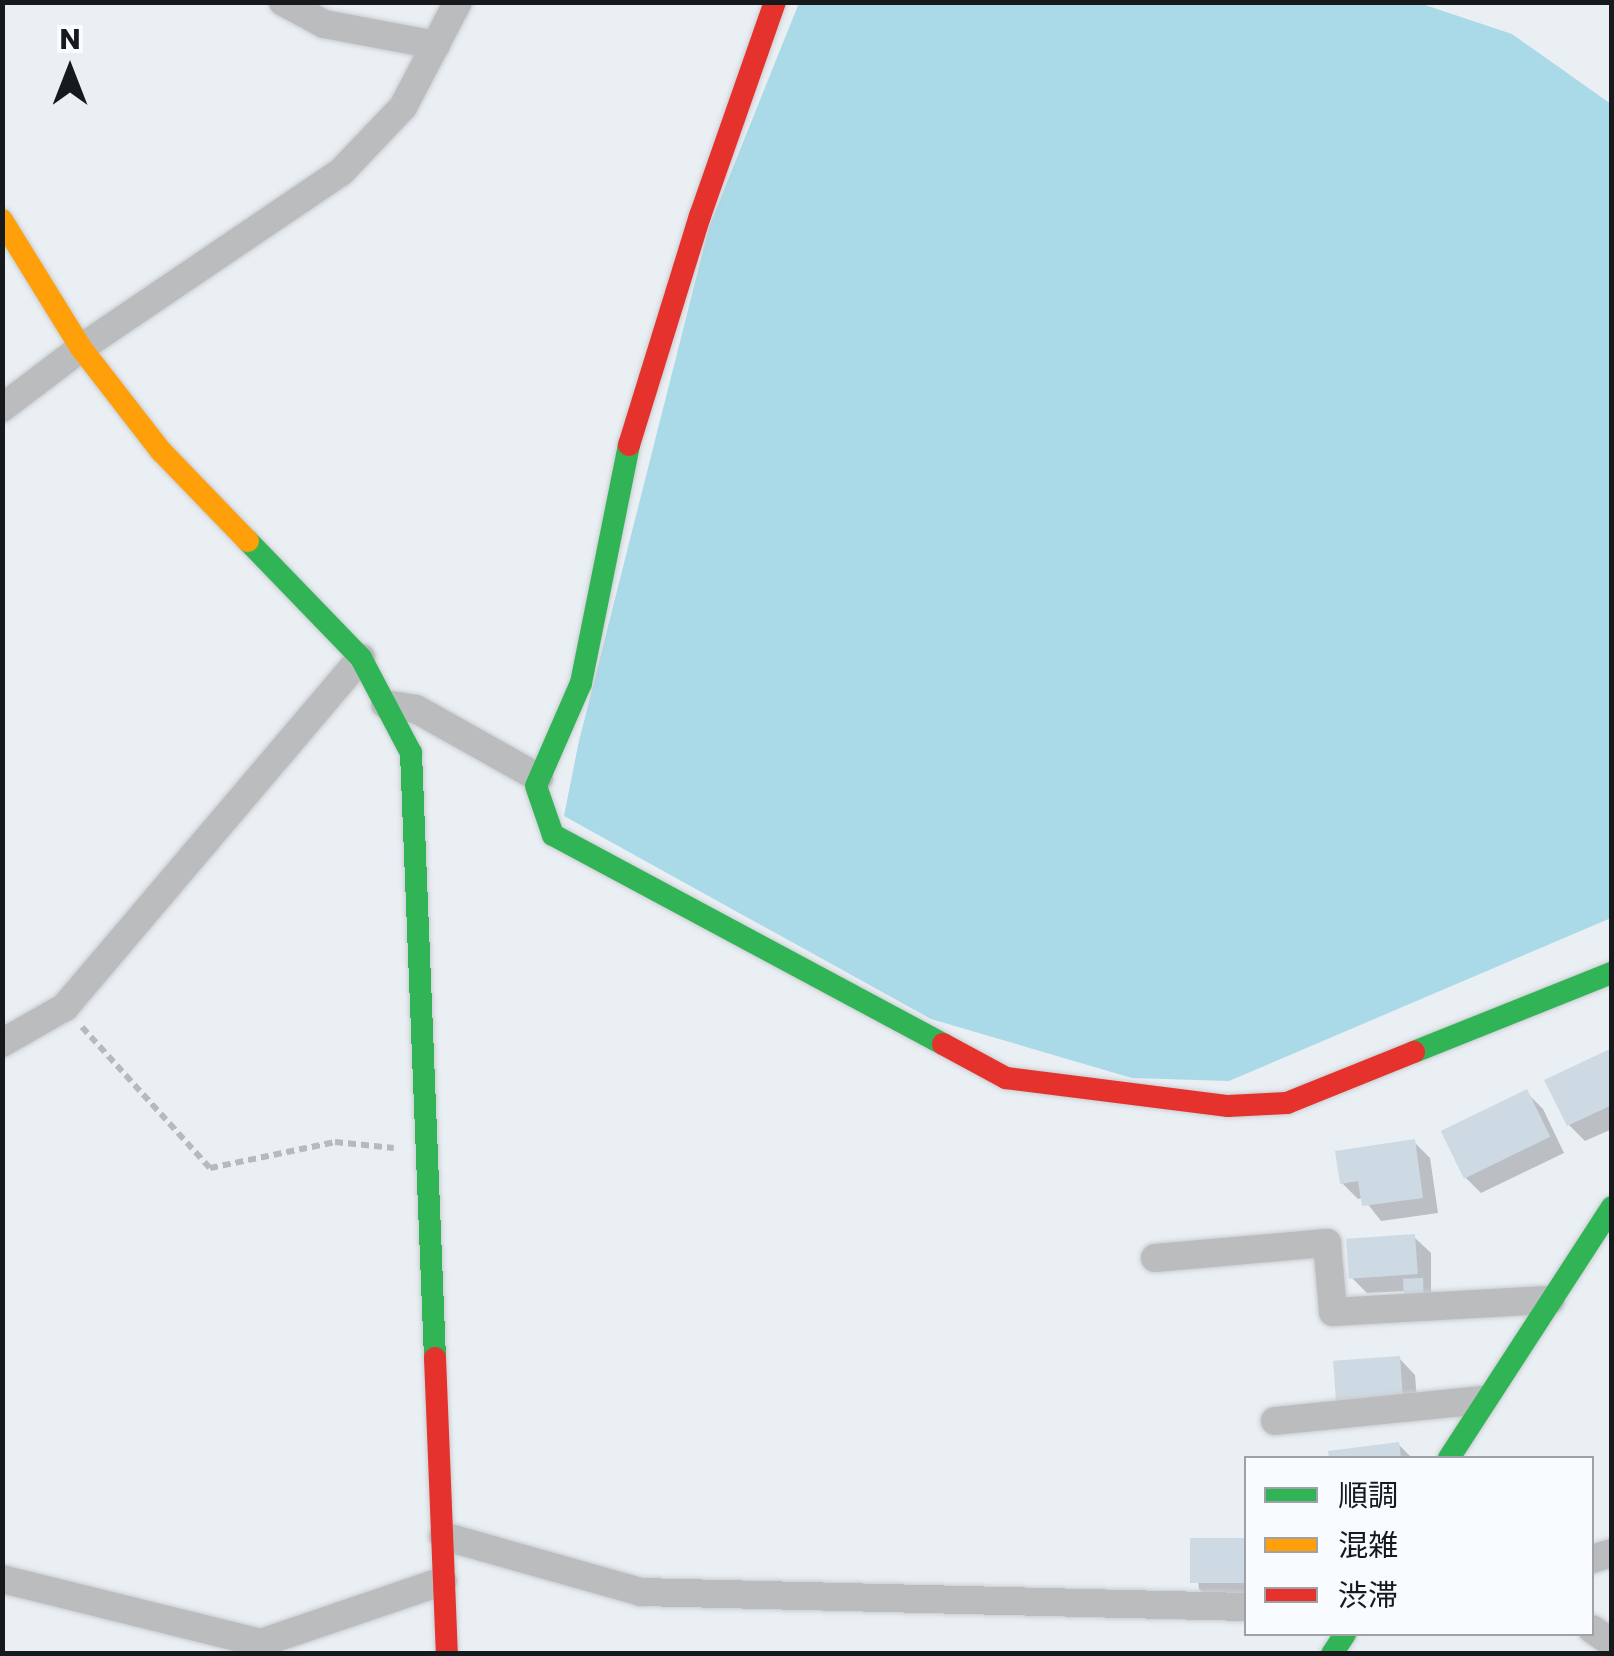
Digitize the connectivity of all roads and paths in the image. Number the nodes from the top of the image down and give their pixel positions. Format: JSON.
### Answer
{"nodes":[{"id":1,"x":282,"y":2,"type":"edge"},
{"id":2,"x":458,"y":2,"type":"edge"},
{"id":3,"x":775,"y":2,"type":"edge"},
{"id":4,"x":436,"y":45,"type":"junction"},
{"id":5,"x":2,"y":220,"type":"edge"},
{"id":6,"x":80,"y":348,"type":"junction"},
{"id":7,"x":2,"y":408,"type":"edge"},
{"id":8,"x":361,"y":658,"type":"junction"},
{"id":9,"x":385,"y":704,"type":"junction"},
{"id":10,"x":539,"y":778,"type":"junction"},
{"id":11,"x":1612,"y":973,"type":"edge"},
{"id":12,"x":65,"y":1007,"type":"junction"},
{"id":13,"x":2,"y":1042,"type":"edge"},
{"id":14,"x":429,"y":1151,"type":"junction"},
{"id":15,"x":1612,"y":1207,"type":"edge"},
{"id":16,"x":1154,"y":1258,"type":"dead end"},
{"id":17,"x":1551,"y":1300,"type":"junction"},
{"id":18,"x":1483,"y":1400,"type":"junction"},
{"id":19,"x":1275,"y":1421,"type":"dead end"},
{"id":20,"x":1450,"y":1456,"type":"edge"},
{"id":21,"x":443,"y":1536,"type":"junction"},
{"id":22,"x":2,"y":1580,"type":"edge"},
{"id":23,"x":443,"y":1581,"type":"junction"},
{"id":24,"x":1244,"y":1607,"type":"edge"},
{"id":25,"x":447,"y":1654,"type":"edge"}],
"edges":[{"from":1,"to":4,"type":"street"},
{"from":2,"to":4,"type":"street"},
{"from":3,"to":10,"type":"street"},
{"from":4,"to":6,"type":"street"},
{"from":5,"to":6,"type":"street"},
{"from":6,"to":7,"type":"street"},
{"from":6,"to":8,"type":"street"},
{"from":8,"to":9,"type":"street"},
{"from":8,"to":12,"type":"street"},
{"from":9,"to":10,"type":"street"},
{"from":9,"to":14,"type":"street"},
{"from":10,"to":11,"type":"street"},
{"from":12,"to":13,"type":"street"},
{"from":12,"to":14,"type":"path"},
{"from":14,"to":21,"type":"street"},
{"from":15,"to":17,"type":"street"},
{"from":16,"to":17,"type":"street"},
{"from":17,"to":18,"type":"street"},
{"from":18,"to":19,"type":"street"},
{"from":18,"to":20,"type":"street"},
{"from":21,"to":23,"type":"street"},
{"from":21,"to":24,"type":"street"},
{"from":22,"to":23,"type":"street"},
{"from":23,"to":25,"type":"street"}]}
